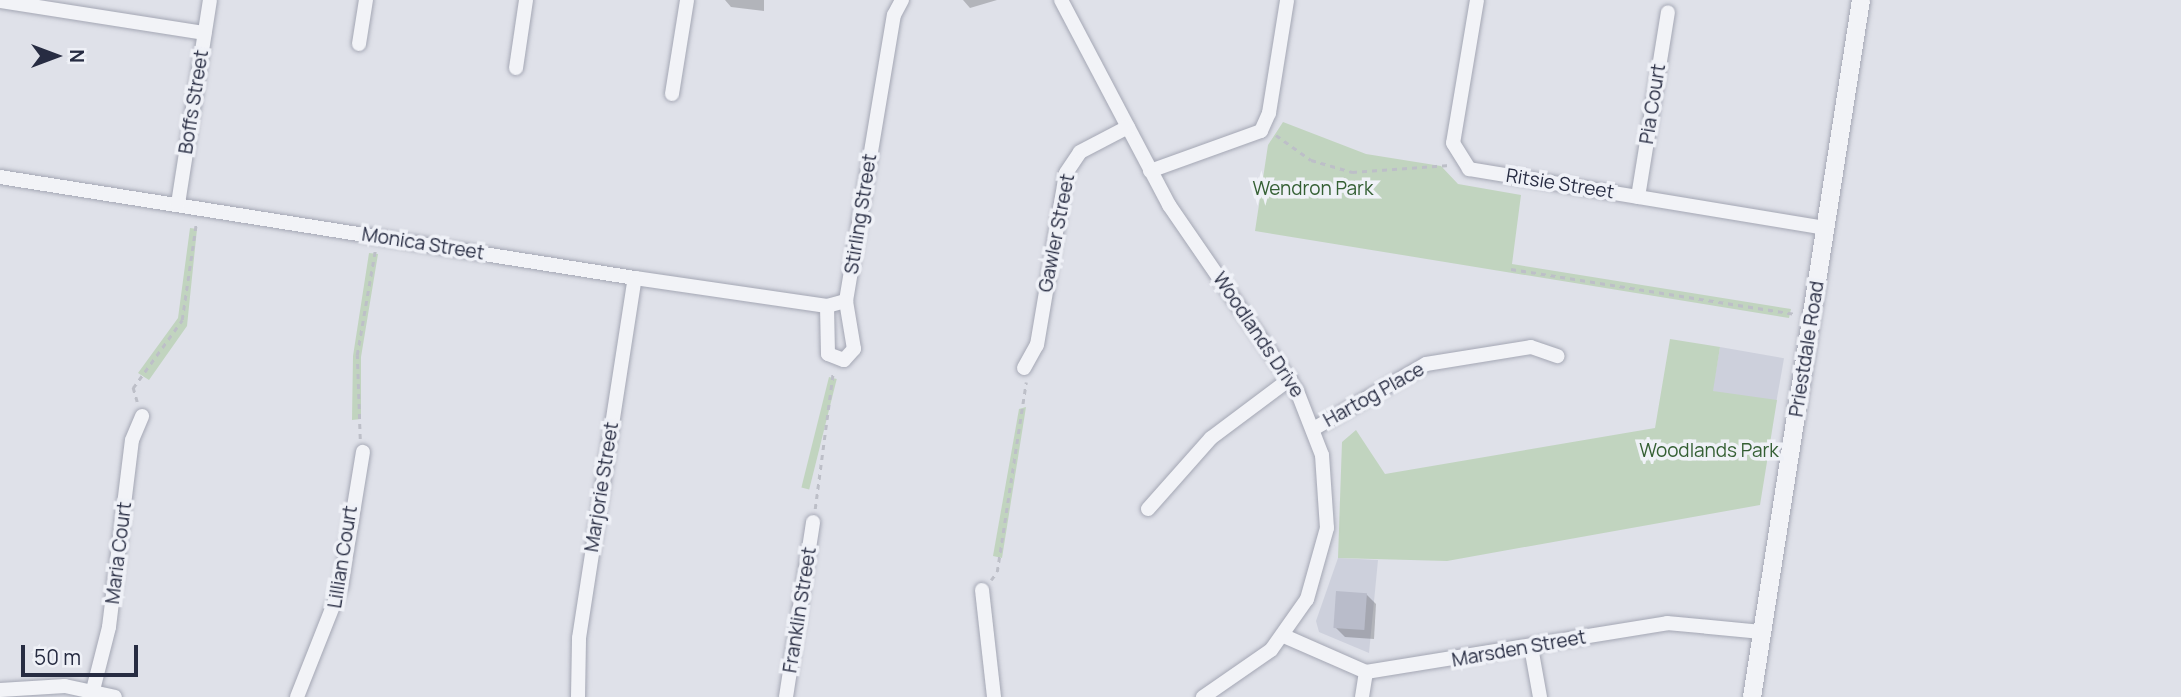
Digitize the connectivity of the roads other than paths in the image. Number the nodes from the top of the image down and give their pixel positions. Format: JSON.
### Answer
{"nodes":[{"id":1,"x":210,"y":0,"type":"edge"},
{"id":2,"x":366,"y":0,"type":"edge"},
{"id":3,"x":526,"y":0,"type":"edge"},
{"id":4,"x":687,"y":0,"type":"edge"},
{"id":5,"x":902,"y":0,"type":"edge"},
{"id":6,"x":1062,"y":0,"type":"edge"},
{"id":7,"x":1286,"y":0,"type":"edge"},
{"id":8,"x":1477,"y":0,"type":"edge"},
{"id":9,"x":1861,"y":0,"type":"edge"},
{"id":10,"x":0,"y":1,"type":"edge"},
{"id":11,"x":1668,"y":12,"type":"dead end"},
{"id":12,"x":205,"y":33,"type":"junction"},
{"id":13,"x":359,"y":44,"type":"dead end"},
{"id":14,"x":516,"y":68,"type":"dead end"},
{"id":15,"x":672,"y":94,"type":"dead end"},
{"id":16,"x":1128,"y":127,"type":"junction"},
{"id":17,"x":1150,"y":171,"type":"junction"},
{"id":18,"x":0,"y":177,"type":"edge"},
{"id":19,"x":1638,"y":197,"type":"junction"},
{"id":20,"x":178,"y":204,"type":"junction"},
{"id":21,"x":1825,"y":228,"type":"junction"},
{"id":22,"x":635,"y":278,"type":"junction"},
{"id":23,"x":846,"y":301,"type":"junction"},
{"id":24,"x":827,"y":306,"type":"junction"},
{"id":25,"x":1557,"y":356,"type":"dead end"},
{"id":26,"x":1024,"y":368,"type":"road end"},
{"id":27,"x":1290,"y":379,"type":"junction"},
{"id":28,"x":142,"y":416,"type":"road end"},
{"id":29,"x":1315,"y":428,"type":"junction"},
{"id":30,"x":363,"y":452,"type":"road end"},
{"id":31,"x":1148,"y":509,"type":"dead end"},
{"id":32,"x":813,"y":522,"type":"road end"},
{"id":33,"x":982,"y":590,"type":"road end"},
{"id":34,"x":1762,"y":632,"type":"junction"},
{"id":35,"x":1284,"y":636,"type":"junction"},
{"id":36,"x":1531,"y":648,"type":"junction"},
{"id":37,"x":1366,"y":672,"type":"junction"},
{"id":38,"x":0,"y":690,"type":"edge"},
{"id":39,"x":93,"y":690,"type":"junction"},
{"id":40,"x":116,"y":697,"type":"edge"},
{"id":41,"x":297,"y":697,"type":"edge"},
{"id":42,"x":578,"y":697,"type":"edge"},
{"id":43,"x":786,"y":697,"type":"edge"},
{"id":44,"x":994,"y":697,"type":"edge"},
{"id":45,"x":1203,"y":697,"type":"edge"},
{"id":46,"x":1363,"y":697,"type":"edge"},
{"id":47,"x":1540,"y":697,"type":"edge"},
{"id":48,"x":1752,"y":697,"type":"edge"}],
"edges":[{"from":1,"to":12,"type":"street","name":"Boffs Street"},
{"from":2,"to":13,"type":"street"},
{"from":3,"to":14,"type":"street"},
{"from":4,"to":15,"type":"street"},
{"from":5,"to":23,"type":"street","name":"Stirling Street"},
{"from":6,"to":16,"type":"street","name":"Woodlands Drive"},
{"from":7,"to":17,"type":"street"},
{"from":8,"to":19,"type":"street","name":"Ritsie Street"},
{"from":9,"to":21,"type":"street","name":"Priestdale Road"},
{"from":10,"to":12,"type":"street"},
{"from":11,"to":19,"type":"street","name":"Pia Court"},
{"from":12,"to":20,"type":"street","name":"Boffs Street"},
{"from":16,"to":17,"type":"street","name":"Woodlands Drive"},
{"from":16,"to":26,"type":"street","name":"Gawler Street"},
{"from":17,"to":27,"type":"street","name":"Woodlands Drive"},
{"from":18,"to":20,"type":"street","name":"Monica Street"},
{"from":19,"to":21,"type":"street","name":"Ritsie Street"},
{"from":20,"to":22,"type":"street","name":"Monica Street"},
{"from":21,"to":34,"type":"street","name":"Priestdale Road"},
{"from":22,"to":24,"type":"street","name":"Monica Street"},
{"from":22,"to":42,"type":"street","name":"Marjorie Street"},
{"from":23,"to":24,"type":"street","name":"Monica Street"},
{"from":23,"to":24,"type":"street","name":"Stirling Street"},
{"from":25,"to":29,"type":"street","name":"Hartog Place"},
{"from":27,"to":29,"type":"street","name":"Woodlands Drive"},
{"from":27,"to":31,"type":"street"},
{"from":28,"to":39,"type":"street","name":"Maria Court"},
{"from":29,"to":35,"type":"street","name":"Woodlands Drive"},
{"from":30,"to":41,"type":"street","name":"Lillian Court"},
{"from":32,"to":43,"type":"street","name":"Franklin Street"},
{"from":33,"to":44,"type":"street"},
{"from":34,"to":36,"type":"street","name":"Marsden Street"},
{"from":34,"to":48,"type":"street","name":"Priestdale Road"},
{"from":35,"to":37,"type":"street"},
{"from":35,"to":45,"type":"street","name":"Woodlands Drive"},
{"from":36,"to":37,"type":"street","name":"Marsden Street"},
{"from":36,"to":47,"type":"street"},
{"from":37,"to":46,"type":"street"},
{"from":38,"to":39,"type":"street"},
{"from":39,"to":40,"type":"street"}]}
